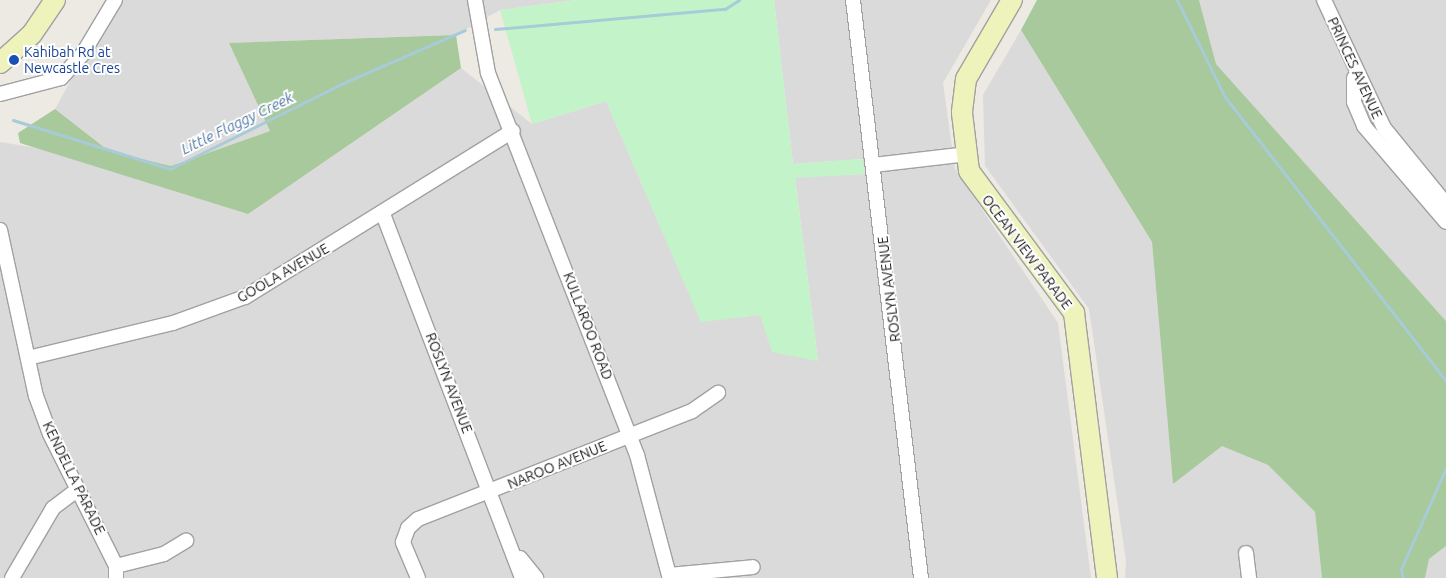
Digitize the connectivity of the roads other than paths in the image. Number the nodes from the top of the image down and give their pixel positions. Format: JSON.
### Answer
{"nodes":[{"id":1,"x":55,"y":0,"type":"edge"},
{"id":2,"x":115,"y":0,"type":"edge"},
{"id":3,"x":477,"y":0,"type":"edge"},
{"id":4,"x":854,"y":0,"type":"edge"},
{"id":5,"x":1012,"y":0,"type":"edge"},
{"id":6,"x":1324,"y":0,"type":"edge"},
{"id":7,"x":0,"y":63,"type":"edge"},
{"id":8,"x":1354,"y":72,"type":"junction"},
{"id":9,"x":0,"y":94,"type":"edge"},
{"id":10,"x":513,"y":131,"type":"junction"},
{"id":11,"x":967,"y":154,"type":"junction"},
{"id":12,"x":874,"y":165,"type":"junction"},
{"id":13,"x":1446,"y":204,"type":"edge"},
{"id":14,"x":383,"y":214,"type":"junction"},
{"id":15,"x":1446,"y":222,"type":"edge"},
{"id":16,"x":0,"y":230,"type":"edge"},
{"id":17,"x":2,"y":246,"type":"edge"},
{"id":18,"x":28,"y":358,"type":"junction"},
{"id":19,"x":718,"y":393,"type":"dead end"},
{"id":20,"x":630,"y":436,"type":"junction"},
{"id":21,"x":78,"y":489,"type":"junction"},
{"id":22,"x":491,"y":491,"type":"junction"},
{"id":23,"x":186,"y":541,"type":"dead end"},
{"id":24,"x":515,"y":552,"type":"junction"},
{"id":25,"x":1246,"y":553,"type":"dead end"},
{"id":26,"x":753,"y":568,"type":"dead end"},
{"id":27,"x":116,"y":572,"type":"edge"},
{"id":28,"x":12,"y":578,"type":"edge"},
{"id":29,"x":418,"y":578,"type":"edge"},
{"id":30,"x":522,"y":578,"type":"edge"},
{"id":31,"x":536,"y":578,"type":"edge"},
{"id":32,"x":921,"y":578,"type":"edge"},
{"id":33,"x":1107,"y":578,"type":"edge"},
{"id":34,"x":1249,"y":578,"type":"edge"}],
"edges":[{"from":1,"to":7,"type":"street"},
{"from":2,"to":9,"type":"street"},
{"from":3,"to":10,"type":"street","name":"KULLAROO ROAD"},
{"from":4,"to":12,"type":"street","name":"ROSLYN AVENUE"},
{"from":5,"to":11,"type":"street","name":"OCEAN VIEW PARADE"},
{"from":6,"to":8,"type":"street","name":"PRINCES AVENUE"},
{"from":8,"to":13,"type":"street","name":"PRINCES AVENUE"},
{"from":8,"to":15,"type":"street"},
{"from":10,"to":14,"type":"street","name":"GOOLA AVENUE"},
{"from":10,"to":20,"type":"street","name":"KULLAROO ROAD"},
{"from":11,"to":12,"type":"street"},
{"from":11,"to":33,"type":"street","name":"OCEAN VIEW PARADE"},
{"from":12,"to":32,"type":"street","name":"ROSLYN AVENUE"},
{"from":14,"to":18,"type":"street","name":"GOOLA AVENUE"},
{"from":14,"to":22,"type":"street","name":"ROSLYN AVENUE"},
{"from":16,"to":17,"type":"street","name":"KENDELLA PARADE"},
{"from":17,"to":18,"type":"street","name":"KENDELLA PARADE"},
{"from":18,"to":21,"type":"street","name":"KENDELLA PARADE"},
{"from":19,"to":20,"type":"street","name":"NAROO AVENUE"},
{"from":20,"to":22,"type":"street","name":"NAROO AVENUE"},
{"from":20,"to":26,"type":"street","name":"KULLAROO ROAD"},
{"from":21,"to":27,"type":"street","name":"KENDELLA PARADE"},
{"from":21,"to":28,"type":"street"},
{"from":22,"to":24,"type":"street","name":"ROSLYN AVENUE"},
{"from":22,"to":29,"type":"street","name":"NAROO AVENUE"},
{"from":23,"to":27,"type":"street"},
{"from":24,"to":30,"type":"street","name":"ROSLYN AVENUE"},
{"from":24,"to":31,"type":"street","name":"ROSLYN AVENUE"},
{"from":25,"to":34,"type":"street"}]}
